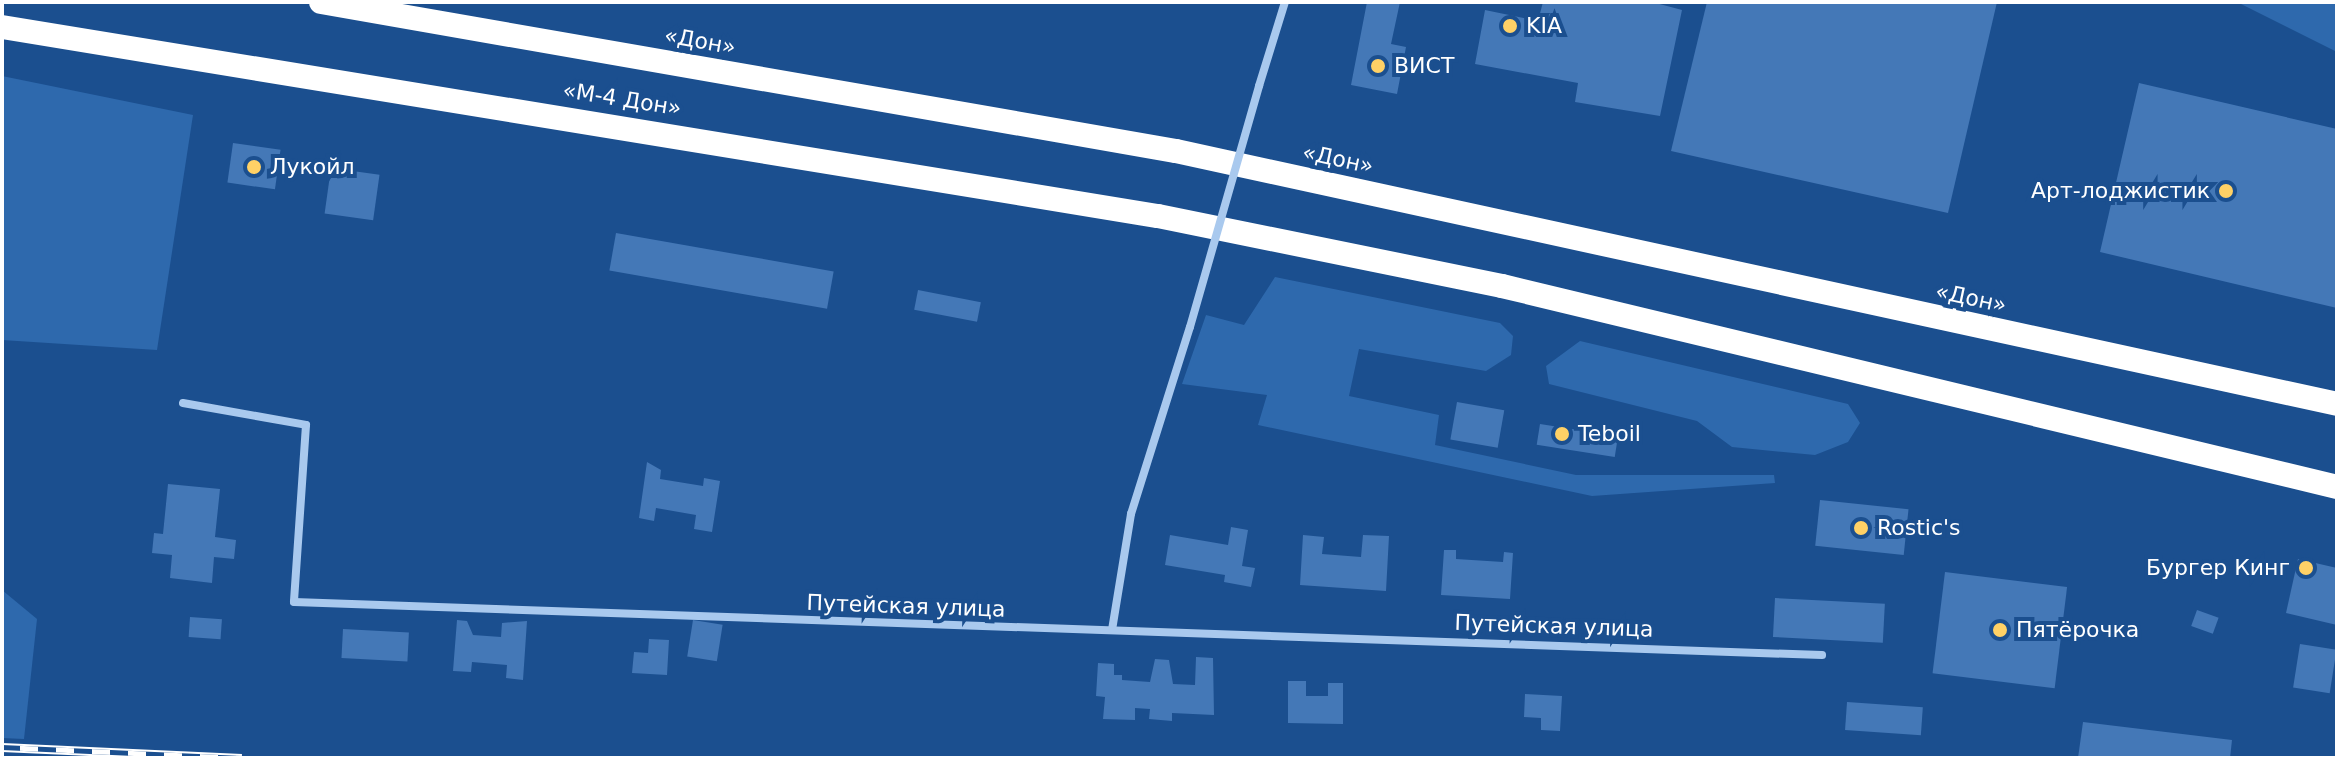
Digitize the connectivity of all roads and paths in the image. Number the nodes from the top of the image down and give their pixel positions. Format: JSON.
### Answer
{"nodes":[{"id":1,"x":321,"y":2,"type":"edge"},
{"id":2,"x":1285,"y":2,"type":"edge"},
{"id":3,"x":2,"y":27,"type":"edge"},
{"id":4,"x":183,"y":403,"type":"dead end"},
{"id":5,"x":2337,"y":404,"type":"edge"},
{"id":6,"x":2337,"y":487,"type":"edge"},
{"id":7,"x":1112,"y":630,"type":"junction"},
{"id":8,"x":1822,"y":655,"type":"dead end"}],
"edges":[{"from":1,"to":5,"type":"highway","name":"«Дон»"},
{"from":2,"to":7,"type":"street","bridge":true},
{"from":3,"to":6,"type":"highway","name":"«М-4 Дон»"},
{"from":4,"to":7,"type":"street","name":"Путейская улица"},
{"from":7,"to":8,"type":"street","name":"Путейская улица"}]}
